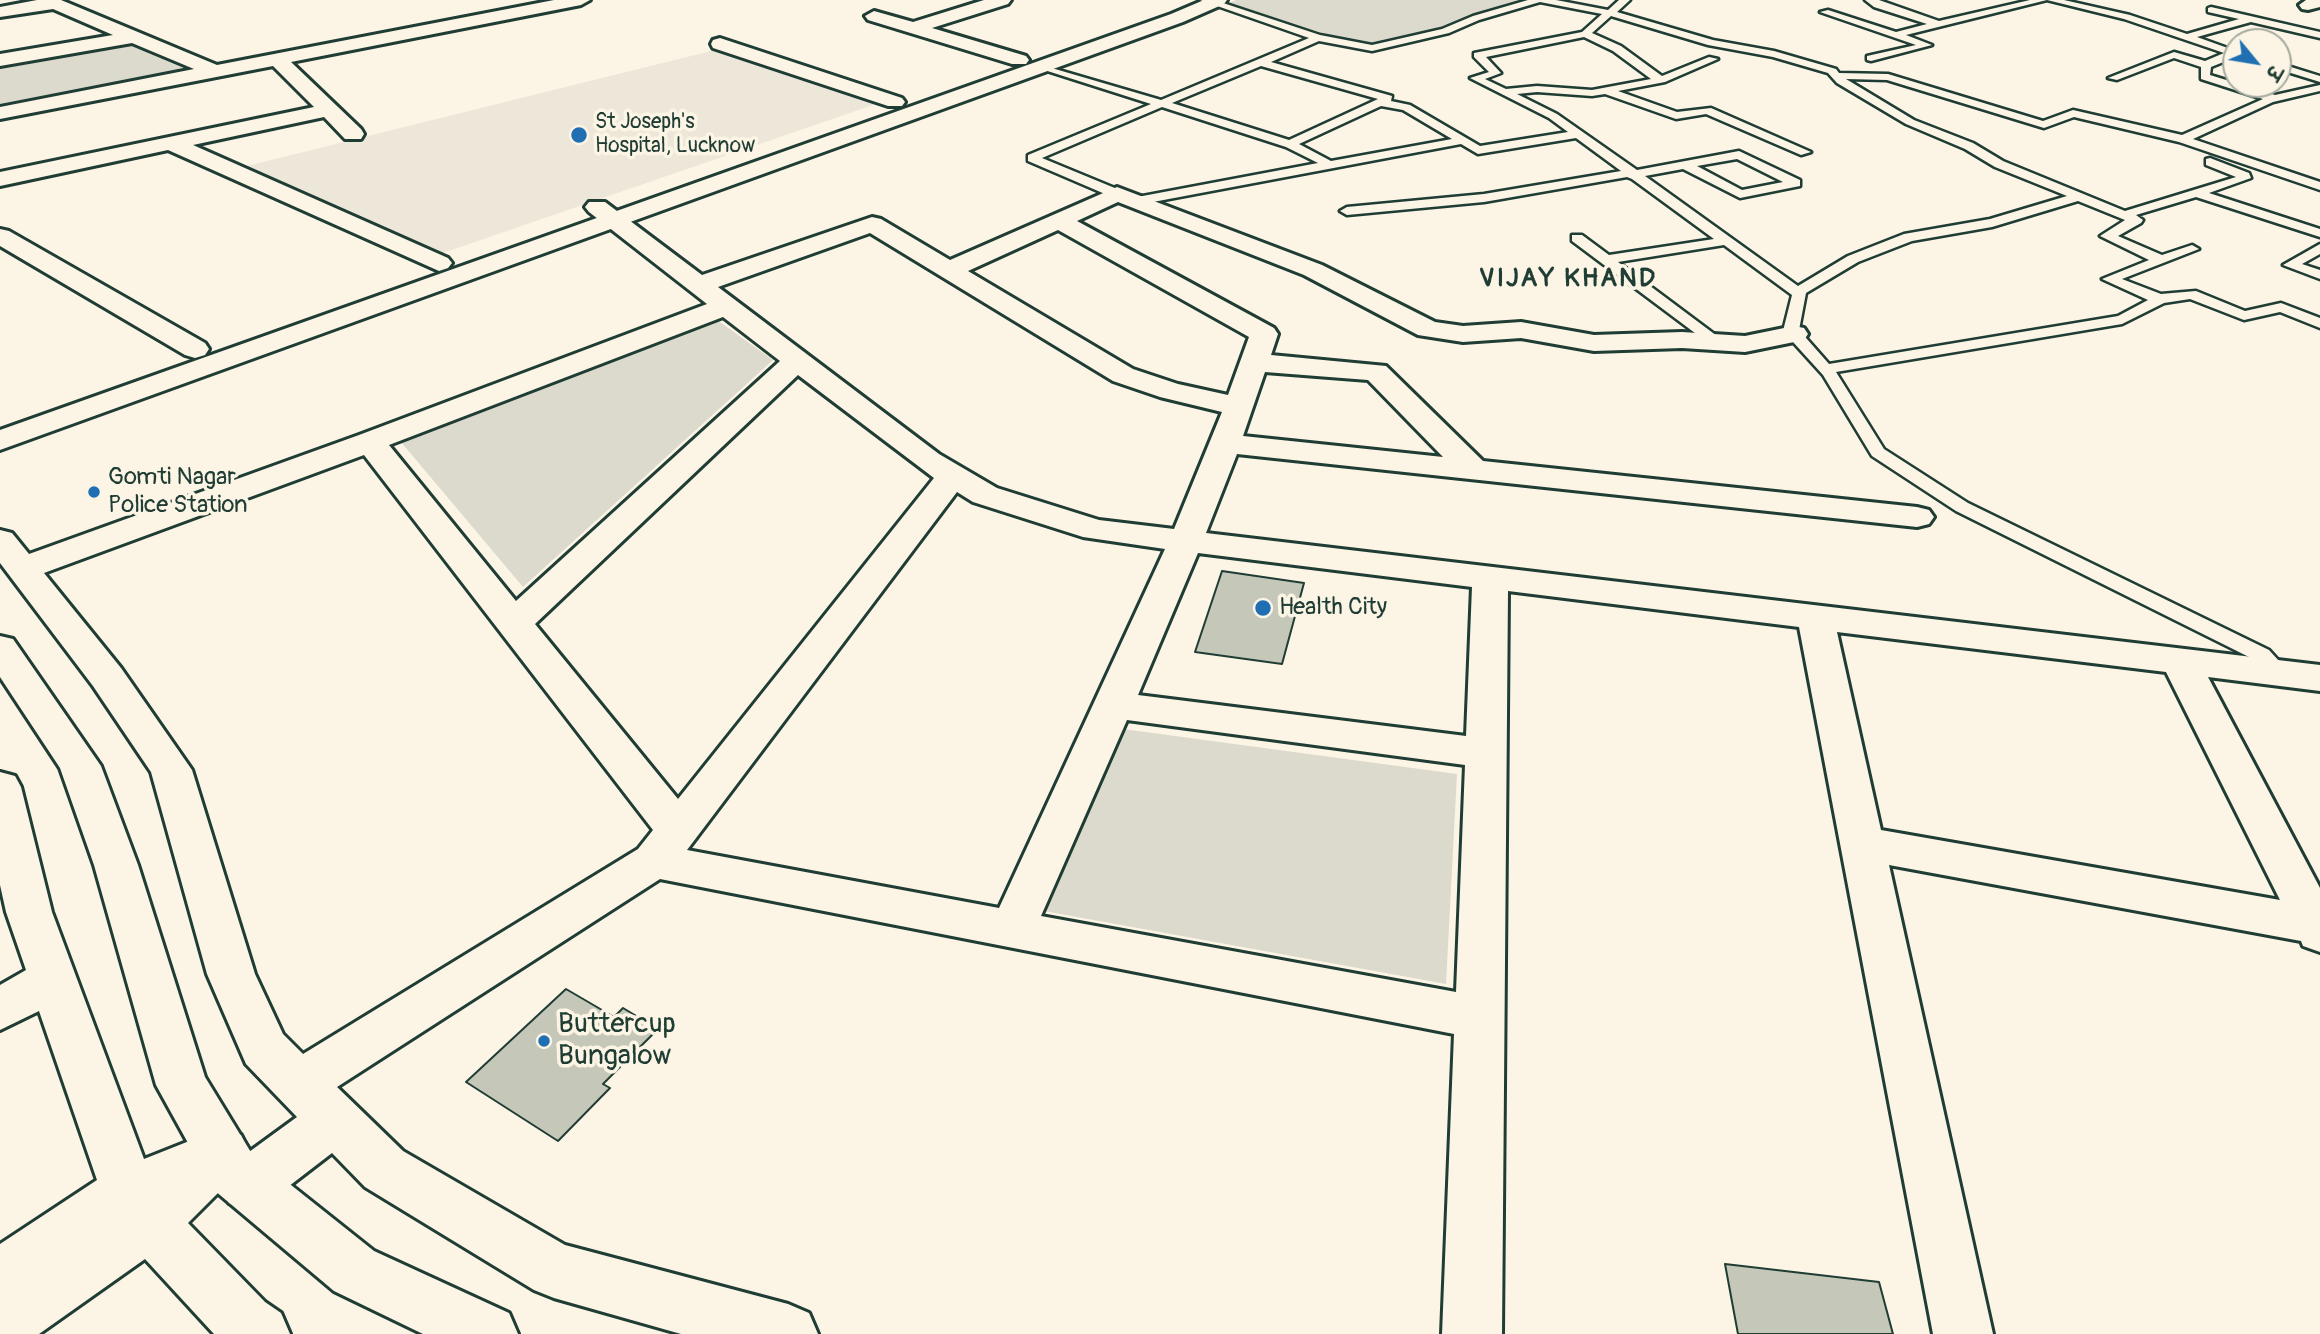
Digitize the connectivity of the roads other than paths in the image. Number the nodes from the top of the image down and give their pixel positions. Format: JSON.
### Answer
{"nodes":[{"id":1,"x":581,"y":0,"type":"edge"},
{"id":2,"x":1002,"y":0,"type":"edge"},
{"id":3,"x":1184,"y":0,"type":"edge"},
{"id":4,"x":1539,"y":0,"type":"edge"},
{"id":5,"x":1625,"y":0,"type":"edge"},
{"id":6,"x":1870,"y":0,"type":"edge"},
{"id":7,"x":1987,"y":0,"type":"edge"},
{"id":8,"x":2042,"y":0,"type":"edge"},
{"id":9,"x":2051,"y":0,"type":"edge"},
{"id":10,"x":2101,"y":0,"type":"edge"},
{"id":11,"x":2233,"y":0,"type":"edge"},
{"id":12,"x":1212,"y":1,"type":"edge"},
{"id":13,"x":50,"y":2,"type":"edge"},
{"id":14,"x":2013,"y":7,"type":"junction"},
{"id":15,"x":2079,"y":7,"type":"junction"},
{"id":16,"x":0,"y":12,"type":"edge"},
{"id":17,"x":1825,"y":12,"type":"dead end"},
{"id":18,"x":1610,"y":13,"type":"junction"},
{"id":19,"x":874,"y":16,"type":"dead end"},
{"id":20,"x":2250,"y":19,"type":"junction"},
{"id":21,"x":1939,"y":24,"type":"junction"},
{"id":22,"x":913,"y":28,"type":"junction"},
{"id":23,"x":1585,"y":34,"type":"junction"},
{"id":24,"x":1895,"y":35,"type":"junction"},
{"id":25,"x":2320,"y":35,"type":"edge"},
{"id":26,"x":133,"y":37,"type":"junction"},
{"id":27,"x":1318,"y":38,"type":"junction"},
{"id":28,"x":2183,"y":38,"type":"junction"},
{"id":29,"x":720,"y":44,"type":"dead end"},
{"id":30,"x":2222,"y":49,"type":"edge"},
{"id":31,"x":1871,"y":58,"type":"dead end"},
{"id":32,"x":2222,"y":58,"type":"edge"},
{"id":33,"x":277,"y":59,"type":"junction"},
{"id":34,"x":1713,"y":59,"type":"dead end"},
{"id":35,"x":0,"y":60,"type":"edge"},
{"id":36,"x":1260,"y":62,"type":"junction"},
{"id":37,"x":1030,"y":63,"type":"junction"},
{"id":38,"x":2206,"y":65,"type":"junction"},
{"id":39,"x":2292,"y":70,"type":"edge"},
{"id":40,"x":215,"y":71,"type":"junction"},
{"id":41,"x":1836,"y":76,"type":"junction"},
{"id":42,"x":2113,"y":78,"type":"dead end"},
{"id":43,"x":2320,"y":79,"type":"edge"},
{"id":44,"x":1661,"y":80,"type":"junction"},
{"id":45,"x":2320,"y":88,"type":"edge"},
{"id":46,"x":1605,"y":90,"type":"junction"},
{"id":47,"x":1502,"y":92,"type":"junction"},
{"id":48,"x":2276,"y":99,"type":"junction"},
{"id":49,"x":895,"y":102,"type":"junction"},
{"id":50,"x":1379,"y":102,"type":"junction"},
{"id":51,"x":1162,"y":104,"type":"junction"},
{"id":52,"x":328,"y":110,"type":"junction"},
{"id":53,"x":0,"y":113,"type":"edge"},
{"id":54,"x":353,"y":134,"type":"dead end"},
{"id":55,"x":1577,"y":134,"type":"junction"},
{"id":56,"x":2183,"y":139,"type":"junction"},
{"id":57,"x":1463,"y":140,"type":"junction"},
{"id":58,"x":170,"y":143,"type":"junction"},
{"id":59,"x":1290,"y":144,"type":"junction"},
{"id":60,"x":2231,"y":155,"type":"junction"},
{"id":61,"x":1755,"y":163,"type":"junction"},
{"id":62,"x":1328,"y":164,"type":"junction"},
{"id":63,"x":1685,"y":165,"type":"junction"},
{"id":64,"x":1630,"y":174,"type":"junction"},
{"id":65,"x":0,"y":179,"type":"edge"},
{"id":66,"x":2320,"y":186,"type":"edge"},
{"id":67,"x":2196,"y":193,"type":"junction"},
{"id":68,"x":1127,"y":197,"type":"junction"},
{"id":69,"x":2078,"y":197,"type":"junction"},
{"id":70,"x":1347,"y":212,"type":"dead end"},
{"id":71,"x":606,"y":213,"type":"junction"},
{"id":72,"x":2124,"y":215,"type":"junction"},
{"id":73,"x":1058,"y":220,"type":"junction"},
{"id":74,"x":2320,"y":233,"type":"edge"},
{"id":75,"x":0,"y":236,"type":"edge"},
{"id":76,"x":1577,"y":238,"type":"dead end"},
{"id":77,"x":1725,"y":241,"type":"junction"},
{"id":78,"x":2320,"y":248,"type":"edge"},
{"id":79,"x":2192,"y":249,"type":"dead end"},
{"id":80,"x":1606,"y":260,"type":"junction"},
{"id":81,"x":2162,"y":260,"type":"junction"},
{"id":82,"x":439,"y":263,"type":"junction"},
{"id":83,"x":948,"y":270,"type":"junction"},
{"id":84,"x":2320,"y":275,"type":"edge"},
{"id":85,"x":699,"y":285,"type":"junction"},
{"id":86,"x":1797,"y":292,"type":"junction"},
{"id":87,"x":2160,"y":299,"type":"junction"},
{"id":88,"x":727,"y":306,"type":"junction"},
{"id":89,"x":2320,"y":323,"type":"edge"},
{"id":90,"x":1794,"y":334,"type":"junction"},
{"id":91,"x":1716,"y":342,"type":"junction"},
{"id":92,"x":195,"y":349,"type":"junction"},
{"id":93,"x":797,"y":360,"type":"junction"},
{"id":94,"x":1255,"y":362,"type":"junction"},
{"id":95,"x":1825,"y":369,"type":"junction"},
{"id":96,"x":1240,"y":407,"type":"junction"},
{"id":97,"x":0,"y":418,"type":"edge"},
{"id":98,"x":0,"y":441,"type":"edge"},
{"id":99,"x":370,"y":442,"type":"junction"},
{"id":100,"x":1225,"y":443,"type":"junction"},
{"id":101,"x":1474,"y":470,"type":"junction"},
{"id":102,"x":952,"y":476,"type":"junction"},
{"id":103,"x":1917,"y":517,"type":"dead end"},
{"id":104,"x":1186,"y":541,"type":"junction"},
{"id":105,"x":11,"y":554,"type":"edge"},
{"id":106,"x":1490,"y":578,"type":"junction"},
{"id":107,"x":1816,"y":618,"type":"junction"},
{"id":108,"x":514,"y":623,"type":"junction"},
{"id":109,"x":0,"y":648,"type":"edge"},
{"id":110,"x":2180,"y":661,"type":"junction"},
{"id":111,"x":2279,"y":673,"type":"junction"},
{"id":112,"x":2320,"y":678,"type":"edge"},
{"id":113,"x":1112,"y":705,"type":"junction"},
{"id":114,"x":1485,"y":752,"type":"junction"},
{"id":115,"x":0,"y":787,"type":"edge"},
{"id":116,"x":1863,"y":843,"type":"junction"},
{"id":117,"x":666,"y":845,"type":"junction"},
{"id":118,"x":2319,"y":928,"type":"edge"},
{"id":119,"x":1012,"y":929,"type":"junction"},
{"id":120,"x":53,"y":979,"type":"junction"},
{"id":121,"x":0,"y":1009,"type":"edge"},
{"id":122,"x":1480,"y":1018,"type":"junction"},
{"id":123,"x":317,"y":1102,"type":"junction"},
{"id":124,"x":235,"y":1169,"type":"junction"},
{"id":125,"x":138,"y":1207,"type":"junction"},
{"id":126,"x":0,"y":1278,"type":"edge"},
{"id":127,"x":0,"y":1326,"type":"edge"},
{"id":128,"x":260,"y":1334,"type":"edge"},
{"id":129,"x":488,"y":1334,"type":"edge"},
{"id":130,"x":788,"y":1334,"type":"edge"},
{"id":131,"x":1472,"y":1334,"type":"edge"},
{"id":132,"x":1963,"y":1334,"type":"edge"}],
"edges":[{"from":1,"to":33,"type":"street"},
{"from":2,"to":22,"type":"street"},
{"from":3,"to":37,"type":"street"},
{"from":4,"to":18,"type":"lane"},
{"from":4,"to":27,"type":"lane"},
{"from":5,"to":18,"type":"lane"},
{"from":6,"to":21,"type":"lane"},
{"from":7,"to":14,"type":"lane"},
{"from":8,"to":14,"type":"lane"},
{"from":9,"to":15,"type":"lane"},
{"from":10,"to":15,"type":"lane"},
{"from":11,"to":20,"type":"lane"},
{"from":12,"to":27,"type":"lane"},
{"from":12,"to":37,"type":"street"},
{"from":13,"to":16,"type":"street"},
{"from":13,"to":26,"type":"street"},
{"from":14,"to":21,"type":"lane"},
{"from":15,"to":28,"type":"lane"},
{"from":17,"to":24,"type":"lane"},
{"from":18,"to":23,"type":"lane"},
{"from":18,"to":41,"type":"lane"},
{"from":19,"to":22,"type":"street"},
{"from":20,"to":25,"type":"lane"},
{"from":20,"to":28,"type":"lane"},
{"from":21,"to":24,"type":"lane"},
{"from":22,"to":37,"type":"street"},
{"from":23,"to":44,"type":"lane"},
{"from":23,"to":47,"type":"lane"},
{"from":24,"to":31,"type":"lane"},
{"from":26,"to":35,"type":"street"},
{"from":26,"to":40,"type":"street"},
{"from":27,"to":36,"type":"lane"},
{"from":28,"to":30,"type":"lane"},
{"from":29,"to":49,"type":"street"},
{"from":32,"to":38,"type":"lane"},
{"from":33,"to":40,"type":"street"},
{"from":33,"to":52,"type":"street"},
{"from":34,"to":44,"type":"lane"},
{"from":36,"to":50,"type":"lane"},
{"from":36,"to":51,"type":"lane"},
{"from":37,"to":49,"type":"street"},
{"from":37,"to":51,"type":"lane"},
{"from":37,"to":71,"type":"street"},
{"from":38,"to":42,"type":"lane"},
{"from":38,"to":48,"type":"lane"},
{"from":39,"to":43,"type":"lane"},
{"from":40,"to":53,"type":"street"},
{"from":41,"to":56,"type":"lane"},
{"from":41,"to":69,"type":"lane"},
{"from":44,"to":46,"type":"lane"},
{"from":45,"to":48,"type":"lane"},
{"from":46,"to":47,"type":"lane"},
{"from":46,"to":61,"type":"lane"},
{"from":47,"to":55,"type":"lane"},
{"from":48,"to":56,"type":"lane"},
{"from":49,"to":71,"type":"street"},
{"from":50,"to":57,"type":"lane"},
{"from":50,"to":59,"type":"lane"},
{"from":51,"to":59,"type":"lane"},
{"from":51,"to":68,"type":"lane"},
{"from":52,"to":54,"type":"street"},
{"from":52,"to":58,"type":"street"},
{"from":55,"to":57,"type":"lane"},
{"from":55,"to":64,"type":"lane"},
{"from":56,"to":60,"type":"lane"},
{"from":57,"to":62,"type":"lane"},
{"from":58,"to":65,"type":"street"},
{"from":58,"to":82,"type":"street"},
{"from":59,"to":62,"type":"lane"},
{"from":60,"to":66,"type":"lane"},
{"from":60,"to":67,"type":"lane"},
{"from":61,"to":63,"type":"lane"},
{"from":61,"to":63,"type":"lane"},
{"from":62,"to":68,"type":"lane"},
{"from":63,"to":64,"type":"lane"},
{"from":64,"to":70,"type":"lane"},
{"from":64,"to":77,"type":"lane"},
{"from":67,"to":72,"type":"lane"},
{"from":67,"to":74,"type":"lane"},
{"from":68,"to":73,"type":"street"},
{"from":68,"to":91,"type":"street"},
{"from":69,"to":72,"type":"lane"},
{"from":69,"to":86,"type":"lane"},
{"from":71,"to":82,"type":"street"},
{"from":71,"to":85,"type":"street"},
{"from":71,"to":98,"type":"street"},
{"from":72,"to":81,"type":"lane"},
{"from":73,"to":83,"type":"street"},
{"from":73,"to":94,"type":"street"},
{"from":75,"to":92,"type":"street"},
{"from":76,"to":80,"type":"lane"},
{"from":77,"to":80,"type":"lane"},
{"from":77,"to":86,"type":"lane"},
{"from":78,"to":84,"type":"lane"},
{"from":79,"to":81,"type":"lane"},
{"from":80,"to":91,"type":"lane"},
{"from":81,"to":87,"type":"lane"},
{"from":82,"to":92,"type":"street"},
{"from":83,"to":85,"type":"street"},
{"from":83,"to":96,"type":"street"},
{"from":85,"to":88,"type":"street"},
{"from":86,"to":90,"type":"lane"},
{"from":87,"to":89,"type":"lane"},
{"from":87,"to":95,"type":"lane"},
{"from":88,"to":93,"type":"street"},
{"from":88,"to":99,"type":"street"},
{"from":90,"to":91,"type":"street"},
{"from":90,"to":95,"type":"lane"},
{"from":92,"to":97,"type":"street"},
{"from":93,"to":102,"type":"street"},
{"from":93,"to":108,"type":"street"},
{"from":94,"to":96,"type":"street"},
{"from":94,"to":101,"type":"street"},
{"from":95,"to":111,"type":"lane"},
{"from":96,"to":100,"type":"street"},
{"from":99,"to":105,"type":"street"},
{"from":99,"to":108,"type":"street"},
{"from":100,"to":101,"type":"street"},
{"from":100,"to":104,"type":"street"},
{"from":101,"to":103,"type":"street"},
{"from":102,"to":104,"type":"street"},
{"from":102,"to":117,"type":"street"},
{"from":104,"to":106,"type":"street"},
{"from":104,"to":113,"type":"street"},
{"from":105,"to":123,"type":"street"},
{"from":106,"to":107,"type":"street"},
{"from":106,"to":114,"type":"street"},
{"from":107,"to":110,"type":"street"},
{"from":107,"to":116,"type":"street"},
{"from":108,"to":117,"type":"street"},
{"from":109,"to":124,"type":"street"},
{"from":110,"to":111,"type":"street"},
{"from":110,"to":118,"type":"street"},
{"from":111,"to":112,"type":"street"},
{"from":113,"to":114,"type":"street"},
{"from":113,"to":119,"type":"street"},
{"from":114,"to":122,"type":"street"},
{"from":115,"to":120,"type":"street"},
{"from":116,"to":118,"type":"street"},
{"from":116,"to":132,"type":"street"},
{"from":117,"to":119,"type":"street"},
{"from":117,"to":123,"type":"street"},
{"from":119,"to":122,"type":"street"},
{"from":120,"to":121,"type":"street"},
{"from":120,"to":125,"type":"street"},
{"from":122,"to":131,"type":"street"},
{"from":123,"to":124,"type":"street"},
{"from":123,"to":130,"type":"street"},
{"from":124,"to":125,"type":"street"},
{"from":124,"to":129,"type":"street"},
{"from":125,"to":126,"type":"street"},
{"from":125,"to":127,"type":"street"},
{"from":125,"to":128,"type":"street"}]}
